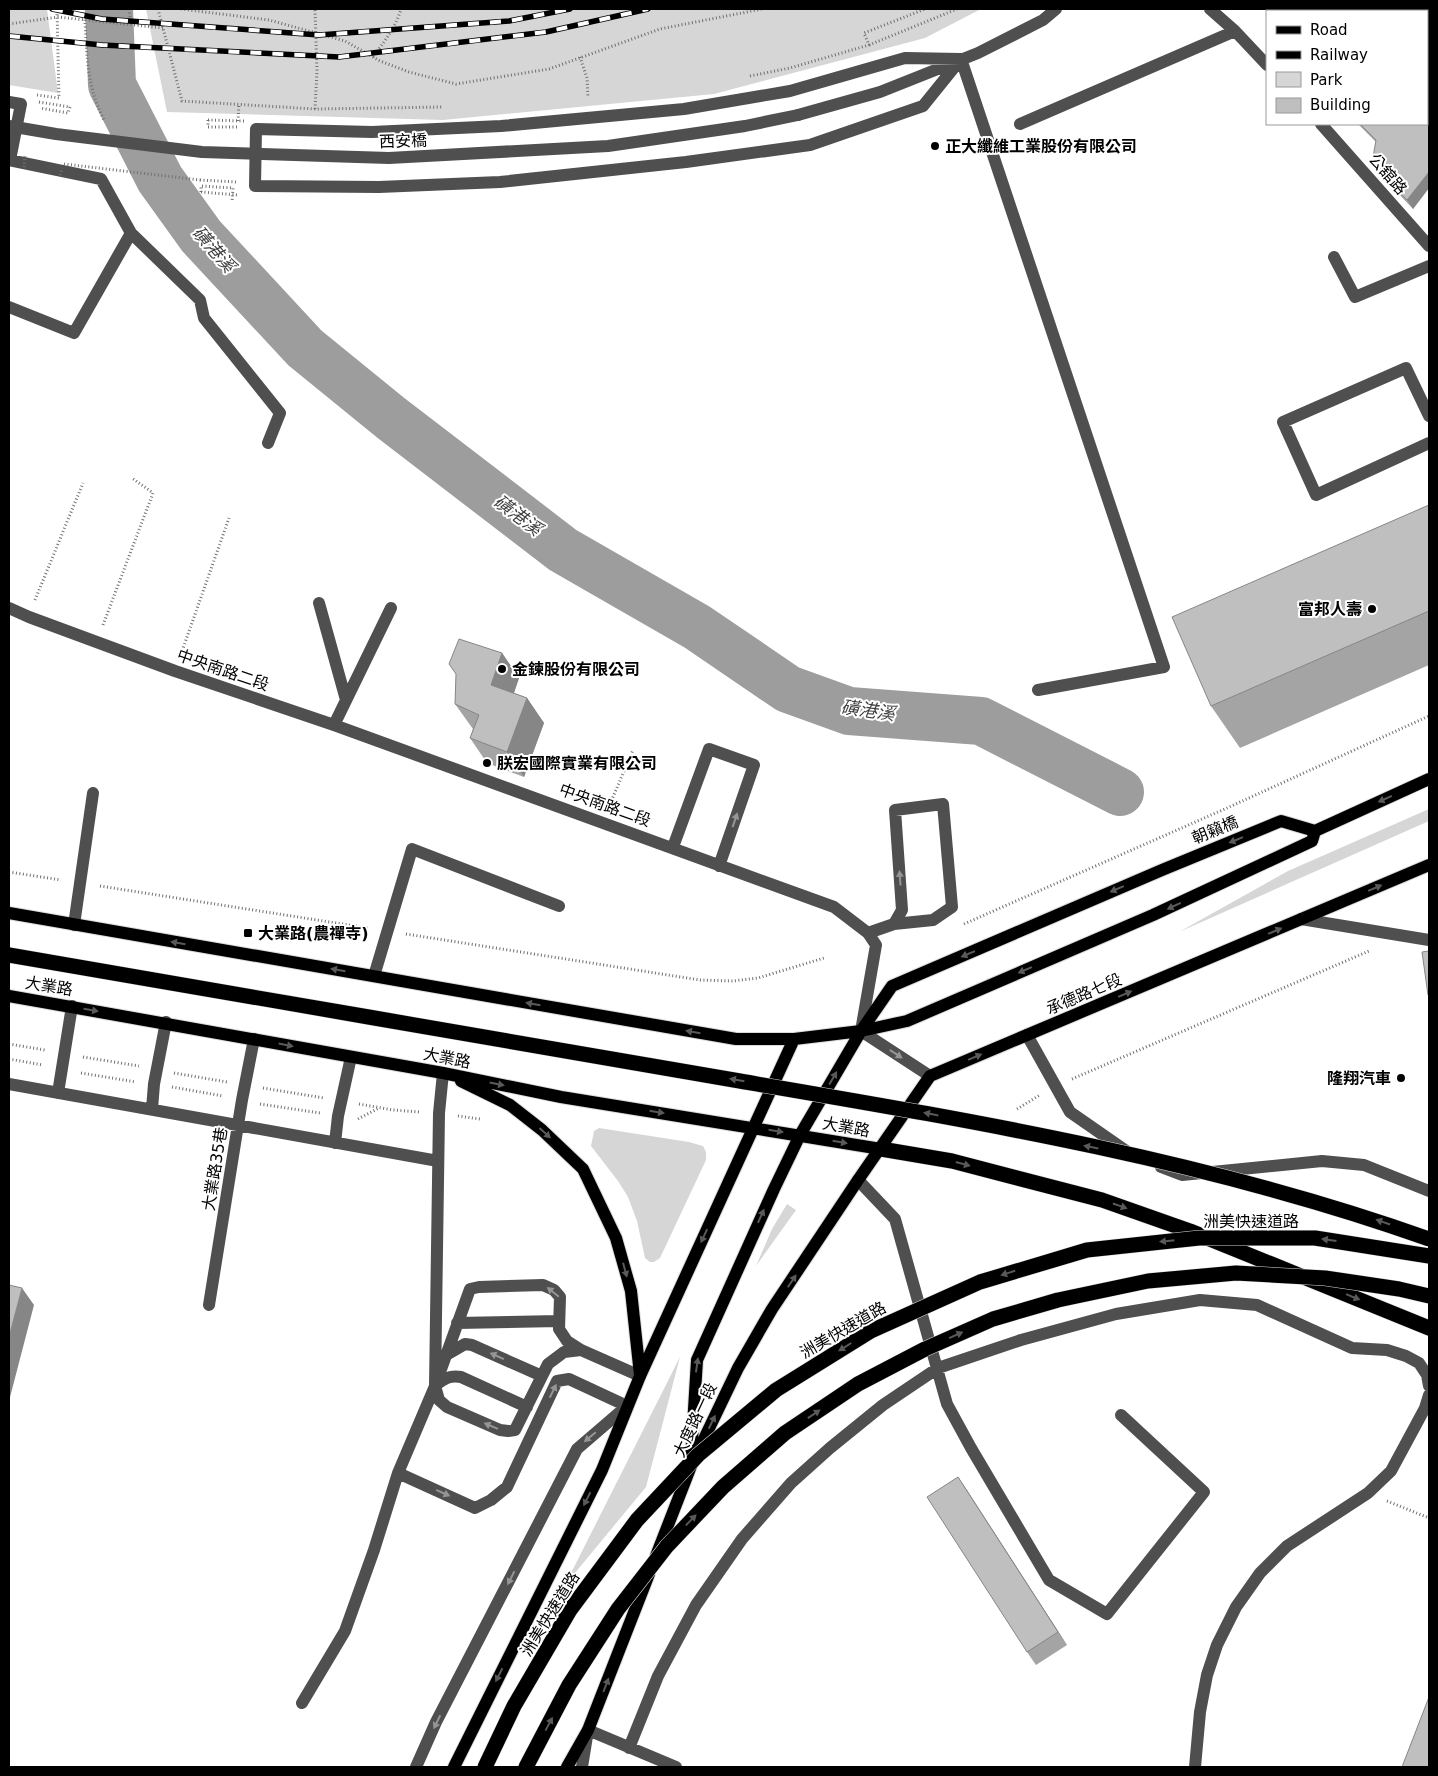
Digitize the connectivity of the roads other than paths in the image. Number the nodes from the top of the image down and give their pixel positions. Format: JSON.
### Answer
{"nodes":[{"id":1,"x":1056,"y":9,"type":"edge"},
{"id":2,"x":1210,"y":9,"type":"edge"},
{"id":3,"x":1236,"y":31,"type":"junction"},
{"id":4,"x":961,"y":59,"type":"junction"},
{"id":5,"x":1266,"y":63,"type":"edge"},
{"id":6,"x":9,"y":102,"type":"edge"},
{"id":7,"x":1020,"y":124,"type":"dead end"},
{"id":8,"x":1323,"y":125,"type":"edge"},
{"id":9,"x":9,"y":126,"type":"edge"},
{"id":10,"x":9,"y":160,"type":"edge"},
{"id":11,"x":131,"y":233,"type":"junction"},
{"id":12,"x":1429,"y":246,"type":"edge"},
{"id":13,"x":1334,"y":257,"type":"dead end"},
{"id":14,"x":1429,"y":266,"type":"edge"},
{"id":15,"x":9,"y":306,"type":"edge"},
{"id":16,"x":1429,"y":416,"type":"edge"},
{"id":17,"x":268,"y":443,"type":"dead end"},
{"id":18,"x":1429,"y":443,"type":"edge"},
{"id":19,"x":320,"y":603,"type":"dead end"},
{"id":20,"x":9,"y":608,"type":"edge"},
{"id":21,"x":391,"y":608,"type":"dead end"},
{"id":22,"x":1038,"y":690,"type":"dead end"},
{"id":23,"x":346,"y":700,"type":"junction"},
{"id":24,"x":334,"y":725,"type":"junction"},
{"id":25,"x":1429,"y":779,"type":"edge"},
{"id":26,"x":93,"y":794,"type":"dead end"},
{"id":27,"x":1315,"y":831,"type":"junction"},
{"id":28,"x":673,"y":847,"type":"junction"},
{"id":29,"x":1429,"y":865,"type":"edge"},
{"id":30,"x":719,"y":866,"type":"junction"},
{"id":31,"x":559,"y":906,"type":"dead end"},
{"id":32,"x":9,"y":913,"type":"edge"},
{"id":33,"x":1301,"y":919,"type":"junction"},
{"id":34,"x":894,"y":924,"type":"junction"},
{"id":35,"x":74,"y":925,"type":"junction"},
{"id":36,"x":868,"y":934,"type":"junction"},
{"id":37,"x":1429,"y":940,"type":"edge"},
{"id":38,"x":9,"y":955,"type":"edge"},
{"id":39,"x":374,"y":976,"type":"junction"},
{"id":40,"x":9,"y":996,"type":"edge"},
{"id":41,"x":72,"y":1006,"type":"junction"},
{"id":42,"x":166,"y":1022,"type":"junction"},
{"id":43,"x":861,"y":1031,"type":"junction"},
{"id":44,"x":1027,"y":1035,"type":"junction"},
{"id":45,"x":254,"y":1039,"type":"junction"},
{"id":46,"x":794,"y":1039,"type":"junction"},
{"id":47,"x":351,"y":1057,"type":"junction"},
{"id":48,"x":443,"y":1073,"type":"junction"},
{"id":49,"x":930,"y":1076,"type":"junction"},
{"id":50,"x":9,"y":1084,"type":"edge"},
{"id":51,"x":58,"y":1093,"type":"junction"},
{"id":52,"x":152,"y":1110,"type":"junction"},
{"id":53,"x":239,"y":1125,"type":"junction"},
{"id":54,"x":753,"y":1128,"type":"junction"},
{"id":55,"x":800,"y":1135,"type":"junction"},
{"id":56,"x":335,"y":1143,"type":"junction"},
{"id":57,"x":880,"y":1149,"type":"junction"},
{"id":58,"x":438,"y":1161,"type":"junction"},
{"id":59,"x":858,"y":1180,"type":"junction"},
{"id":60,"x":1429,"y":1191,"type":"edge"},
{"id":61,"x":1429,"y":1239,"type":"edge"},
{"id":62,"x":1429,"y":1256,"type":"edge"},
{"id":63,"x":1429,"y":1296,"type":"edge"},
{"id":64,"x":209,"y":1305,"type":"dead end"},
{"id":65,"x":559,"y":1321,"type":"junction"},
{"id":66,"x":457,"y":1323,"type":"junction"},
{"id":67,"x":1429,"y":1328,"type":"edge"},
{"id":68,"x":581,"y":1350,"type":"junction"},
{"id":69,"x":446,"y":1355,"type":"junction"},
{"id":70,"x":938,"y":1368,"type":"junction"},
{"id":71,"x":542,"y":1376,"type":"junction"},
{"id":72,"x":640,"y":1376,"type":"junction"},
{"id":73,"x":435,"y":1386,"type":"junction"},
{"id":74,"x":1429,"y":1386,"type":"edge"},
{"id":75,"x":1429,"y":1395,"type":"edge"},
{"id":76,"x":627,"y":1406,"type":"junction"},
{"id":77,"x":527,"y":1407,"type":"junction"},
{"id":78,"x":1121,"y":1415,"type":"dead end"},
{"id":79,"x":691,"y":1466,"type":"junction"},
{"id":80,"x":398,"y":1473,"type":"junction"},
{"id":81,"x":302,"y":1703,"type":"dead end"},
{"id":82,"x":588,"y":1730,"type":"junction"},
{"id":83,"x":629,"y":1748,"type":"junction"},
{"id":84,"x":416,"y":1767,"type":"edge"},
{"id":85,"x":454,"y":1767,"type":"edge"},
{"id":86,"x":485,"y":1767,"type":"edge"},
{"id":87,"x":526,"y":1767,"type":"edge"},
{"id":88,"x":567,"y":1767,"type":"edge"},
{"id":89,"x":582,"y":1767,"type":"edge"},
{"id":90,"x":676,"y":1767,"type":"edge"},
{"id":91,"x":1195,"y":1767,"type":"edge"}],
"edges":[{"from":1,"to":4,"type":"street","name":"西安橋"},
{"from":2,"to":3,"type":"street"},
{"from":3,"to":5,"type":"street"},
{"from":3,"to":7,"type":"street"},
{"from":4,"to":4,"type":"street"},
{"from":4,"to":9,"type":"street","name":"西安橋","bridge":true},
{"from":4,"to":22,"type":"street"},
{"from":6,"to":10,"type":"street"},
{"from":8,"to":12,"type":"street","name":"公舘路"},
{"from":10,"to":11,"type":"street"},
{"from":11,"to":15,"type":"street"},
{"from":11,"to":17,"type":"street"},
{"from":13,"to":14,"type":"street"},
{"from":16,"to":18,"type":"street"},
{"from":19,"to":23,"type":"street"},
{"from":20,"to":24,"type":"street","name":"中央南路二段"},
{"from":21,"to":23,"type":"street"},
{"from":23,"to":24,"type":"street"},
{"from":24,"to":28,"type":"street","name":"中央南路二段"},
{"from":25,"to":27,"type":"main road","one_way":true},
{"from":26,"to":35,"type":"street"},
{"from":27,"to":43,"type":"main road","one_way":true},
{"from":27,"to":43,"type":"main road","name":"朝籟橋","one_way":true},
{"from":28,"to":30,"type":"street","name":"中央南路二段"},
{"from":30,"to":28,"type":"street","one_way":true},
{"from":33,"to":29,"type":"main road","name":"承德路七段","one_way":true},
{"from":30,"to":36,"type":"street","name":"中央南路二段"},
{"from":31,"to":39,"type":"street"},
{"from":32,"to":35,"type":"main road"},
{"from":33,"to":37,"type":"street"},
{"from":44,"to":33,"type":"main road","name":"承德路七段","one_way":true},
{"from":34,"to":34,"type":"street","one_way":true},
{"from":34,"to":36,"type":"street"},
{"from":39,"to":35,"type":"main road","one_way":true},
{"from":36,"to":43,"type":"street"},
{"from":61,"to":38,"type":"highway","one_way":true,"bridge":true},
{"from":46,"to":39,"type":"main road","one_way":true},
{"from":40,"to":41,"type":"main road","name":"大業路"},
{"from":41,"to":42,"type":"main road","name":"大業路","one_way":true},
{"from":41,"to":51,"type":"street"},
{"from":42,"to":45,"type":"main road","name":"大業路"},
{"from":42,"to":52,"type":"street"},
{"from":43,"to":46,"type":"main road"},
{"from":43,"to":49,"type":"street","one_way":true},
{"from":55,"to":43,"type":"main road","one_way":true},
{"from":49,"to":44,"type":"main road","name":"承德路七段","one_way":true},
{"from":44,"to":60,"type":"street"},
{"from":45,"to":47,"type":"main road","name":"大業路","one_way":true},
{"from":45,"to":53,"type":"street","name":"大業路35巷"},
{"from":46,"to":54,"type":"main road"},
{"from":47,"to":48,"type":"main road","name":"大業路"},
{"from":47,"to":56,"type":"street"},
{"from":48,"to":54,"type":"main road","name":"大業路","one_way":true},
{"from":48,"to":58,"type":"street"},
{"from":48,"to":72,"type":"main road","one_way":true},
{"from":49,"to":57,"type":"main road"},
{"from":50,"to":51,"type":"street"},
{"from":51,"to":52,"type":"street"},
{"from":52,"to":53,"type":"street"},
{"from":53,"to":56,"type":"street"},
{"from":53,"to":64,"type":"street","name":"大業路35巷"},
{"from":54,"to":55,"type":"main road","name":"大業路","one_way":true},
{"from":54,"to":72,"type":"main road","one_way":true},
{"from":55,"to":57,"type":"main road","name":"大業路","one_way":true},
{"from":79,"to":55,"type":"main road","one_way":true},
{"from":56,"to":58,"type":"street"},
{"from":57,"to":59,"type":"main road","name":"大度路一段"},
{"from":57,"to":67,"type":"highway","one_way":true},
{"from":58,"to":73,"type":"street"},
{"from":59,"to":70,"type":"street"},
{"from":79,"to":59,"type":"main road","name":"大度路一段","one_way":true},
{"from":62,"to":86,"type":"highway","name":"洲美快速道路","one_way":true,"bridge":true},
{"from":87,"to":63,"type":"highway","one_way":true,"bridge":true},
{"from":65,"to":66,"type":"street"},
{"from":65,"to":66,"type":"street","one_way":true},
{"from":65,"to":68,"type":"street"},
{"from":66,"to":69,"type":"street"},
{"from":68,"to":71,"type":"street"},
{"from":68,"to":72,"type":"street"},
{"from":71,"to":69,"type":"street","one_way":true},
{"from":69,"to":73,"type":"street"},
{"from":70,"to":74,"type":"street"},
{"from":70,"to":78,"type":"street"},
{"from":70,"to":83,"type":"street"},
{"from":71,"to":77,"type":"street"},
{"from":72,"to":76,"type":"main road"},
{"from":73,"to":77,"type":"street"},
{"from":77,"to":73,"type":"street","one_way":true},
{"from":73,"to":80,"type":"street"},
{"from":75,"to":91,"type":"street"},
{"from":80,"to":76,"type":"street","one_way":true},
{"from":76,"to":84,"type":"street","one_way":true},
{"from":76,"to":85,"type":"main road","one_way":true},
{"from":82,"to":79,"type":"main road","name":"大度路一段","one_way":true},
{"from":80,"to":81,"type":"street"},
{"from":82,"to":83,"type":"street"},
{"from":82,"to":88,"type":"main road","name":"大度路一段"},
{"from":82,"to":89,"type":"street","name":"大度路一段"},
{"from":83,"to":90,"type":"street"}]}
